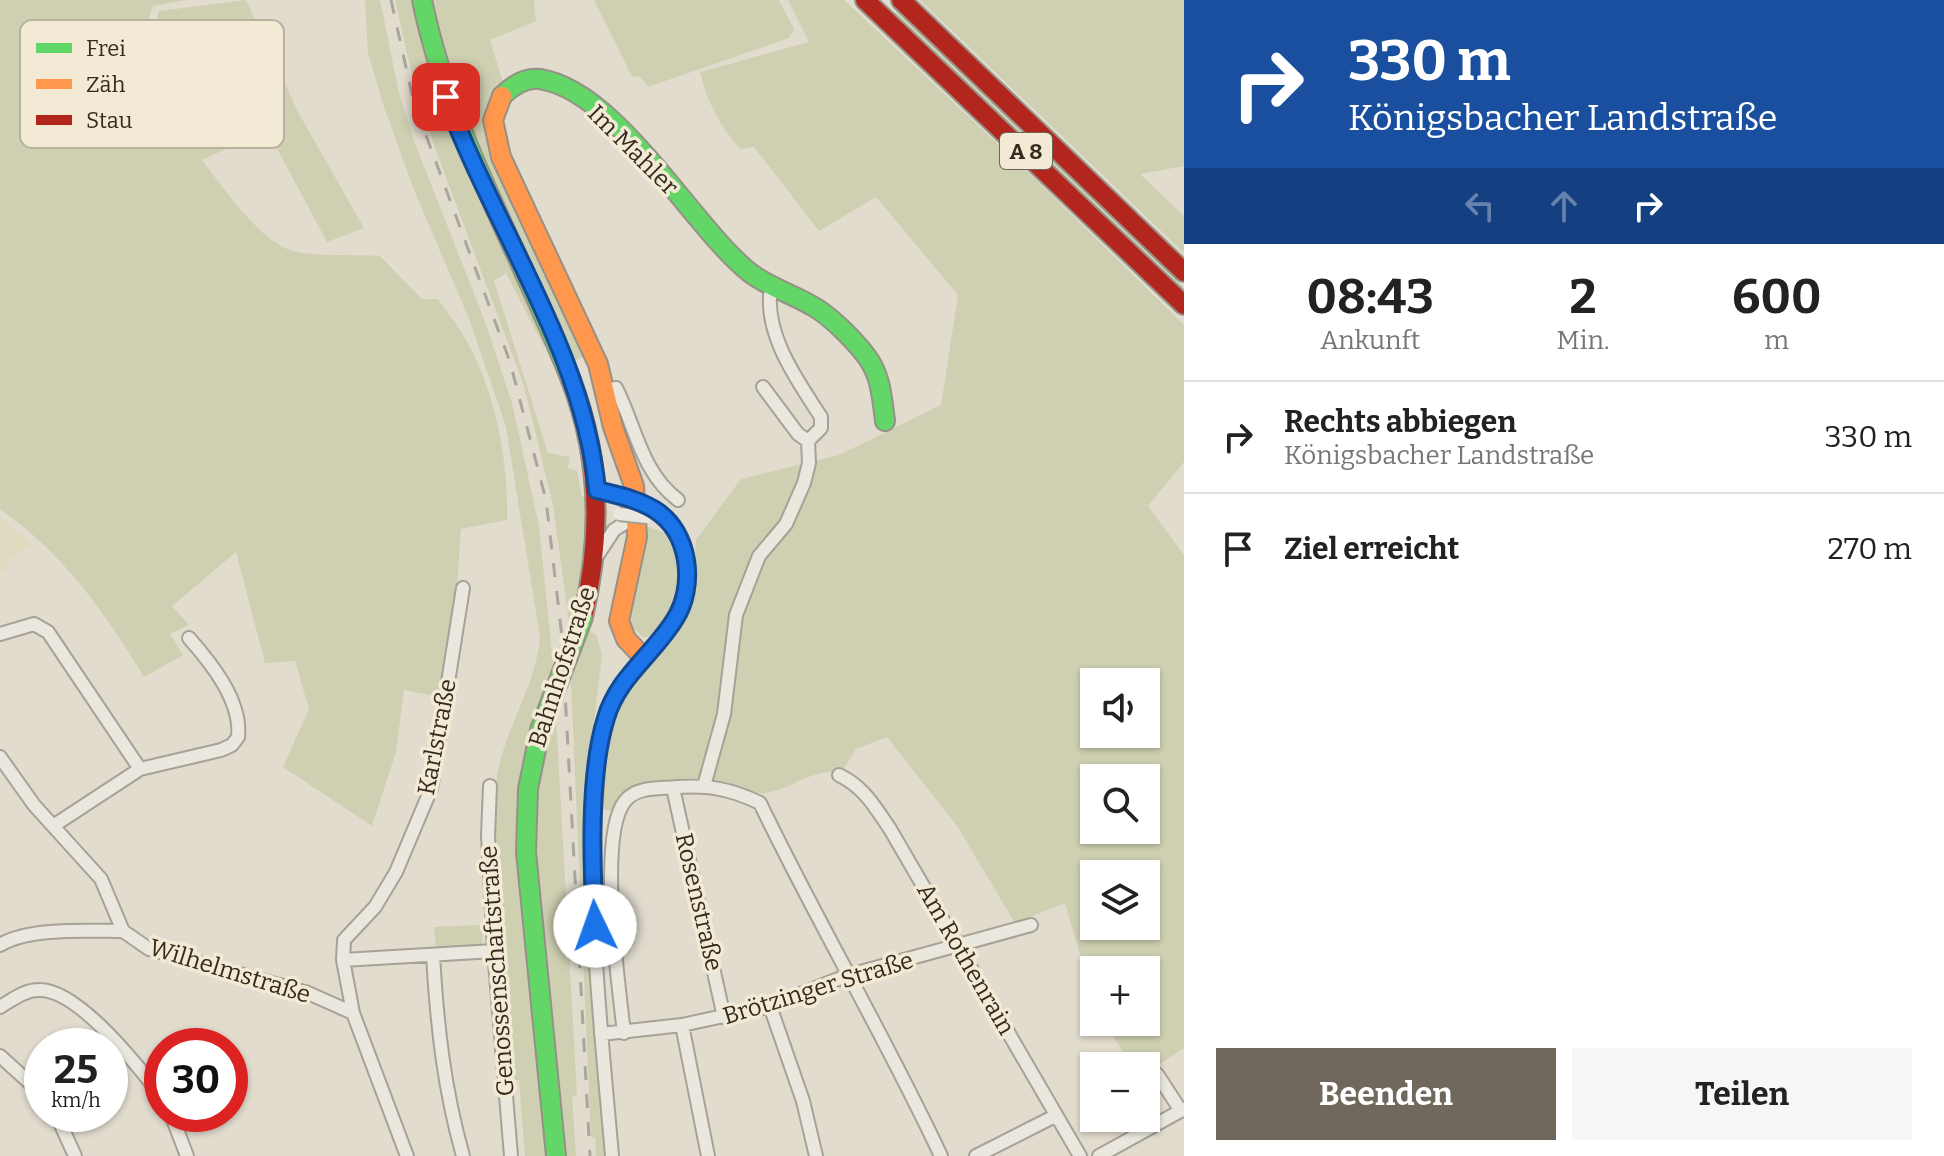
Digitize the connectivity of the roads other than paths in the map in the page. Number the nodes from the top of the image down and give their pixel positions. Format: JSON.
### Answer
{"nodes":[{"id":1,"x":422,"y":0,"type":"edge"},
{"id":2,"x":865,"y":0,"type":"edge"},
{"id":3,"x":901,"y":0,"type":"edge"},
{"id":4,"x":1184,"y":272,"type":"edge"},
{"id":5,"x":771,"y":288,"type":"junction"},
{"id":6,"x":1184,"y":305,"type":"edge"},
{"id":7,"x":763,"y":387,"type":"dead end"},
{"id":8,"x":605,"y":390,"type":"junction"},
{"id":9,"x":885,"y":421,"type":"dead end"},
{"id":10,"x":808,"y":441,"type":"junction"},
{"id":11,"x":597,"y":490,"type":"junction"},
{"id":12,"x":678,"y":500,"type":"dead end"},
{"id":13,"x":598,"y":512,"type":"junction"},
{"id":14,"x":643,"y":513,"type":"junction"},
{"id":15,"x":620,"y":519,"type":"junction"},
{"id":16,"x":595,"y":558,"type":"junction"},
{"id":17,"x":463,"y":588,"type":"dead end"},
{"id":18,"x":0,"y":634,"type":"edge"},
{"id":19,"x":189,"y":638,"type":"dead end"},
{"id":20,"x":643,"y":657,"type":"junction"},
{"id":21,"x":0,"y":757,"type":"edge"},
{"id":22,"x":140,"y":769,"type":"junction"},
{"id":23,"x":839,"y":775,"type":"dead end"},
{"id":24,"x":490,"y":786,"type":"dead end"},
{"id":25,"x":704,"y":786,"type":"junction"},
{"id":26,"x":673,"y":788,"type":"junction"},
{"id":27,"x":53,"y":826,"type":"junction"},
{"id":28,"x":1031,"y":925,"type":"dead end"},
{"id":29,"x":123,"y":931,"type":"junction"},
{"id":30,"x":0,"y":945,"type":"edge"},
{"id":31,"x":957,"y":947,"type":"junction"},
{"id":32,"x":494,"y":951,"type":"junction"},
{"id":33,"x":433,"y":955,"type":"junction"},
{"id":34,"x":343,"y":960,"type":"junction"},
{"id":35,"x":846,"y":976,"type":"junction"},
{"id":36,"x":770,"y":1006,"type":"junction"},
{"id":37,"x":0,"y":1007,"type":"edge"},
{"id":38,"x":353,"y":1013,"type":"junction"},
{"id":39,"x":724,"y":1017,"type":"junction"},
{"id":40,"x":682,"y":1025,"type":"junction"},
{"id":41,"x":624,"y":1033,"type":"junction"},
{"id":42,"x":601,"y":1034,"type":"junction"},
{"id":43,"x":0,"y":1056,"type":"edge"},
{"id":44,"x":144,"y":1075,"type":"edge"},
{"id":45,"x":24,"y":1078,"type":"edge"},
{"id":46,"x":1160,"y":1078,"type":"edge"},
{"id":47,"x":1183,"y":1110,"type":"edge"},
{"id":48,"x":1055,"y":1116,"type":"junction"},
{"id":49,"x":64,"y":1132,"type":"edge"},
{"id":50,"x":179,"y":1132,"type":"edge"},
{"id":51,"x":75,"y":1156,"type":"edge"},
{"id":52,"x":187,"y":1156,"type":"edge"},
{"id":53,"x":407,"y":1156,"type":"edge"},
{"id":54,"x":463,"y":1156,"type":"edge"},
{"id":55,"x":511,"y":1156,"type":"edge"},
{"id":56,"x":556,"y":1156,"type":"edge"},
{"id":57,"x":612,"y":1156,"type":"edge"},
{"id":58,"x":708,"y":1156,"type":"edge"},
{"id":59,"x":816,"y":1156,"type":"edge"},
{"id":60,"x":941,"y":1156,"type":"edge"},
{"id":61,"x":976,"y":1156,"type":"edge"},
{"id":62,"x":1080,"y":1156,"type":"edge"},
{"id":63,"x":1099,"y":1156,"type":"edge"}],
"edges":[{"from":1,"to":11,"type":"main road","name":"Bahnhofstraße"},
{"from":2,"to":6,"type":"main road","number":"A 8"},
{"from":3,"to":4,"type":"main road","number":"A 8"},
{"from":5,"to":8,"type":"main road","name":"Im Mahler"},
{"from":5,"to":9,"type":"main road","name":"Im Mahler"},
{"from":5,"to":10,"type":"street"},
{"from":7,"to":10,"type":"street"},
{"from":8,"to":12,"type":"street","name":"Im Mahler"},
{"from":8,"to":20,"type":"main road","name":"Im Mahler"},
{"from":10,"to":25,"type":"street"},
{"from":11,"to":13,"type":"main road","name":"Bahnhofstraße"},
{"from":11,"to":14,"type":"street","bridge":true},
{"from":13,"to":15,"type":"street"},
{"from":13,"to":16,"type":"main road","name":"Bahnhofstraße"},
{"from":14,"to":15,"type":"street","bridge":true},
{"from":14,"to":20,"type":"street"},
{"from":15,"to":16,"type":"street"},
{"from":16,"to":56,"type":"main road","name":"Bahnhofstraße","bridge":true},
{"from":17,"to":34,"type":"street","name":"Karlstraße"},
{"from":18,"to":22,"type":"street"},
{"from":19,"to":22,"type":"street"},
{"from":20,"to":42,"type":"street"},
{"from":21,"to":27,"type":"street","name":"Wilhelmstraße"},
{"from":22,"to":27,"type":"street"},
{"from":23,"to":31,"type":"street","name":"Am Rothenrain"},
{"from":24,"to":32,"type":"street","name":"Genossenschaftstraße"},
{"from":25,"to":26,"type":"street"},
{"from":25,"to":35,"type":"street"},
{"from":26,"to":39,"type":"street","name":"Rosenstraße"},
{"from":26,"to":41,"type":"street"},
{"from":27,"to":29,"type":"street","name":"Wilhelmstraße"},
{"from":28,"to":31,"type":"street","name":"Brötzinger Straße"},
{"from":29,"to":30,"type":"street"},
{"from":29,"to":38,"type":"street","name":"Wilhelmstraße"},
{"from":31,"to":35,"type":"street","name":"Brötzinger Straße"},
{"from":31,"to":48,"type":"street","name":"Am Rothenrain"},
{"from":32,"to":33,"type":"street"},
{"from":32,"to":55,"type":"street","name":"Genossenschaftstraße"},
{"from":33,"to":34,"type":"street"},
{"from":33,"to":54,"type":"street"},
{"from":34,"to":38,"type":"street"},
{"from":35,"to":36,"type":"street","name":"Brötzinger Straße"},
{"from":35,"to":60,"type":"street"},
{"from":36,"to":39,"type":"street","name":"Brötzinger Straße"},
{"from":36,"to":59,"type":"street"},
{"from":37,"to":44,"type":"street"},
{"from":38,"to":53,"type":"street"},
{"from":39,"to":40,"type":"street","name":"Brötzinger Straße"},
{"from":40,"to":41,"type":"street","name":"Brötzinger Straße"},
{"from":40,"to":58,"type":"street"},
{"from":41,"to":42,"type":"street","name":"Brötzinger Straße"},
{"from":42,"to":57,"type":"street"},
{"from":43,"to":45,"type":"street"},
{"from":46,"to":47,"type":"street"},
{"from":47,"to":63,"type":"street"},
{"from":48,"to":61,"type":"street"},
{"from":48,"to":62,"type":"street","name":"Am Rothenrain"},
{"from":49,"to":51,"type":"street"},
{"from":50,"to":52,"type":"street"}]}
